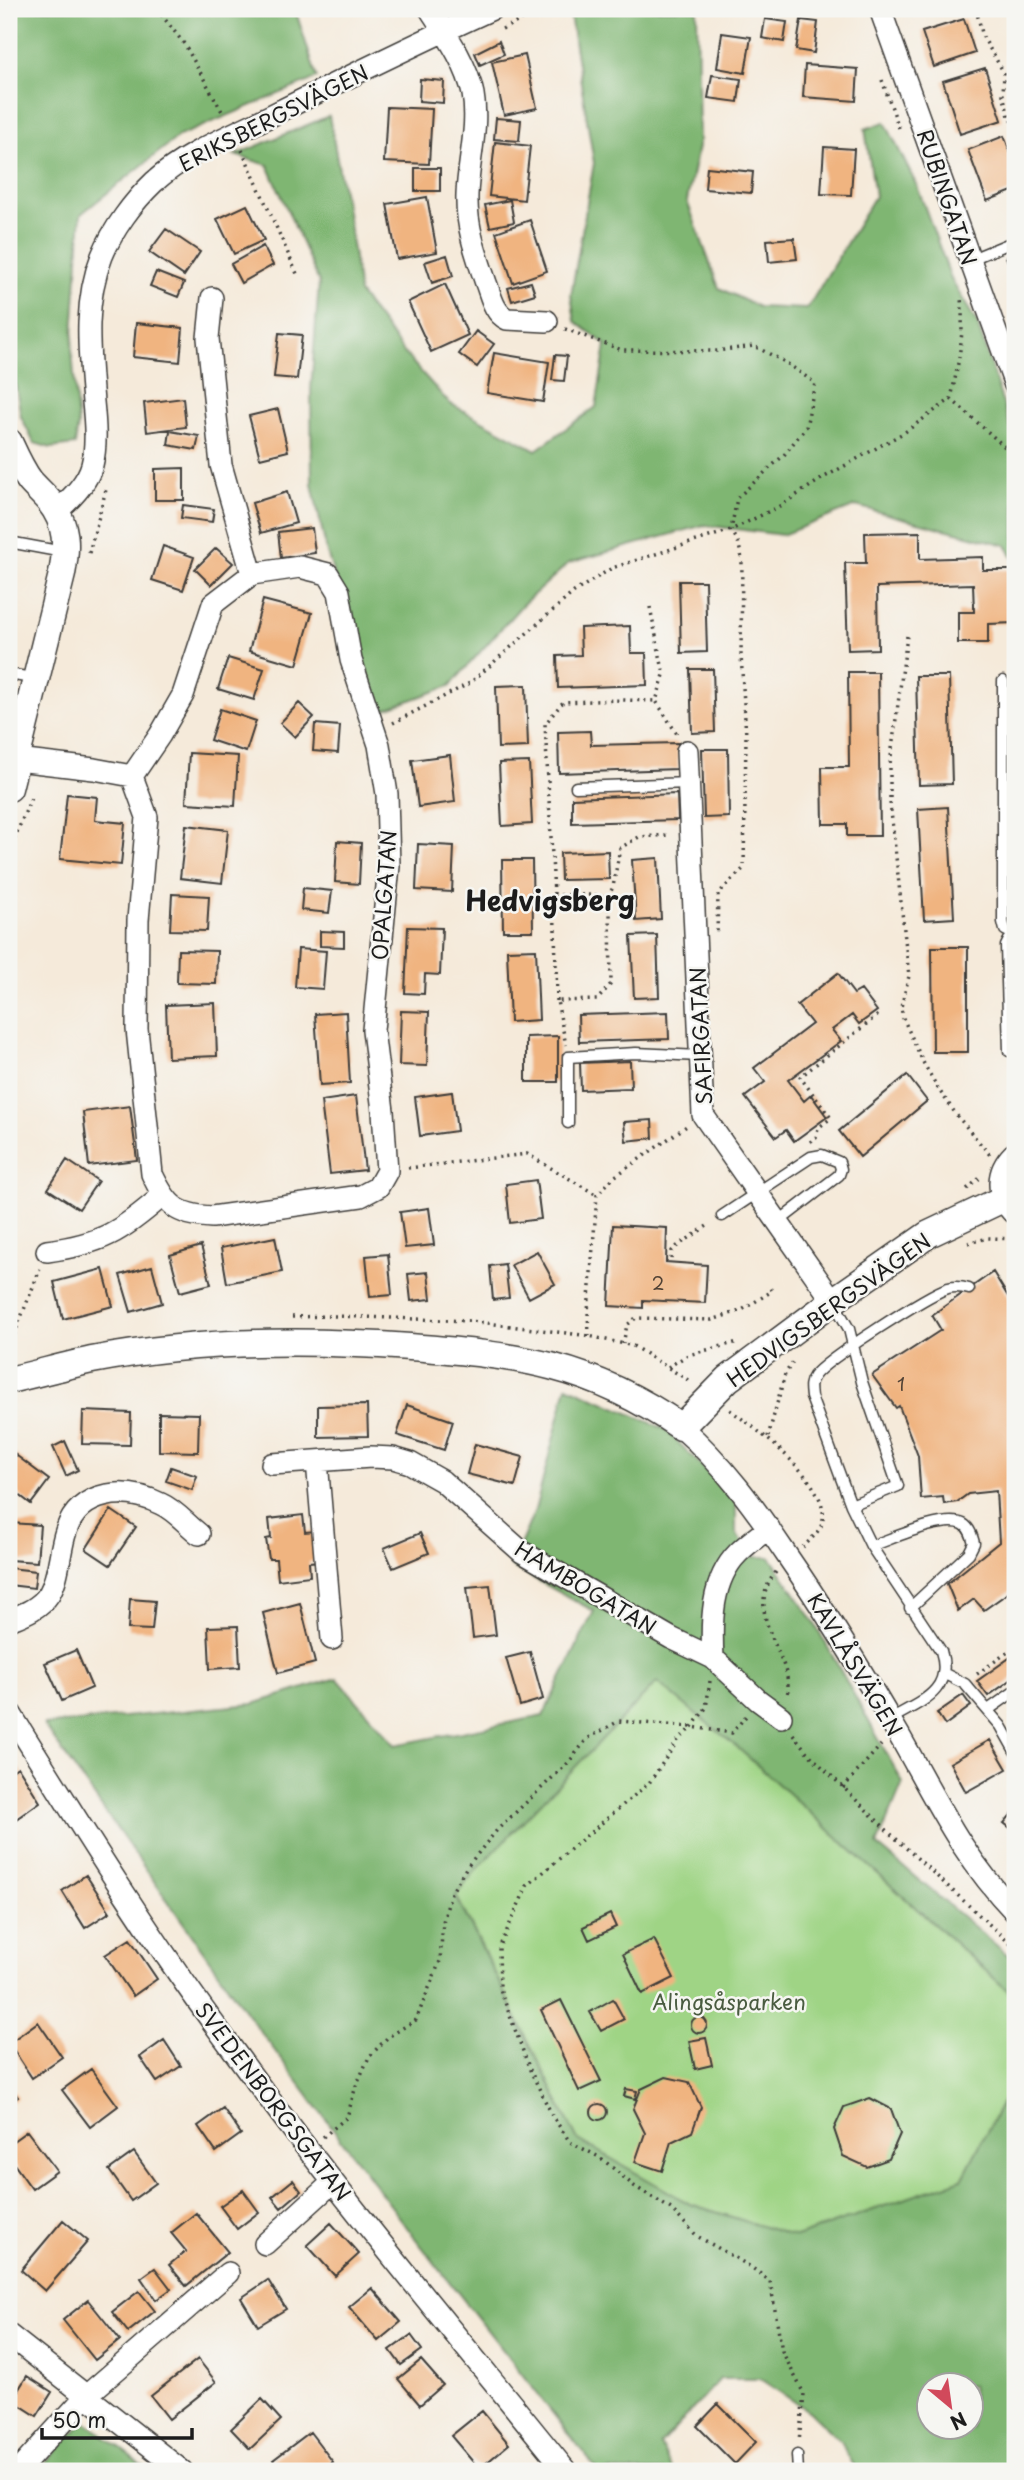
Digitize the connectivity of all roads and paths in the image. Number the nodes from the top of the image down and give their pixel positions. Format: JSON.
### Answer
{"nodes":[{"id":1,"x":430,"y":9,"type":"edge"},
{"id":2,"x":492,"y":9,"type":"edge"},
{"id":3,"x":544,"y":9,"type":"edge"},
{"id":4,"x":880,"y":9,"type":"edge"},
{"id":5,"x":976,"y":9,"type":"edge"},
{"id":6,"x":1002,"y":9,"type":"edge"},
{"id":7,"x":444,"y":31,"type":"junction"},
{"id":8,"x":495,"y":32,"type":"dead end"},
{"id":9,"x":1015,"y":38,"type":"edge"},
{"id":10,"x":880,"y":76,"type":"dead end"},
{"id":11,"x":1015,"y":125,"type":"edge"},
{"id":12,"x":899,"y":129,"type":"dead end"},
{"id":13,"x":1015,"y":241,"type":"edge"},
{"id":14,"x":969,"y":260,"type":"junction"},
{"id":15,"x":959,"y":288,"type":"dead end"},
{"id":16,"x":212,"y":298,"type":"dead end"},
{"id":17,"x":547,"y":321,"type":"joint"},
{"id":18,"x":1015,"y":385,"type":"edge"},
{"id":19,"x":951,"y":399,"type":"junction"},
{"id":20,"x":9,"y":406,"type":"edge"},
{"id":21,"x":14,"y":435,"type":"edge"},
{"id":22,"x":1015,"y":456,"type":"edge"},
{"id":23,"x":108,"y":476,"type":"dead end"},
{"id":24,"x":81,"y":485,"type":"junction"},
{"id":25,"x":57,"y":511,"type":"junction"},
{"id":26,"x":731,"y":530,"type":"junction"},
{"id":27,"x":9,"y":542,"type":"edge"},
{"id":28,"x":66,"y":553,"type":"junction"},
{"id":29,"x":252,"y":574,"type":"junction"},
{"id":30,"x":650,"y":607,"type":"dead end"},
{"id":31,"x":908,"y":635,"type":"dead end"},
{"id":32,"x":9,"y":674,"type":"edge"},
{"id":33,"x":37,"y":679,"type":"junction"},
{"id":34,"x":1003,"y":681,"type":"dead end"},
{"id":35,"x":656,"y":701,"type":"junction"},
{"id":36,"x":375,"y":733,"type":"junction"},
{"id":37,"x":17,"y":760,"type":"junction"},
{"id":38,"x":688,"y":769,"type":"junction"},
{"id":39,"x":132,"y":776,"type":"junction"},
{"id":40,"x":576,"y":787,"type":"dead end"},
{"id":41,"x":9,"y":788,"type":"edge"},
{"id":42,"x":691,"y":835,"type":"junction"},
{"id":43,"x":554,"y":895,"type":"junction"},
{"id":44,"x":606,"y":903,"type":"junction"},
{"id":45,"x":1015,"y":935,"type":"edge"},
{"id":46,"x":557,"y":1001,"type":"junction"},
{"id":47,"x":878,"y":1015,"type":"dead end"},
{"id":48,"x":1009,"y":1051,"type":"dead end"},
{"id":49,"x":700,"y":1056,"type":"junction"},
{"id":50,"x":568,"y":1057,"type":"junction"},
{"id":51,"x":568,"y":1123,"type":"dead end"},
{"id":52,"x":805,"y":1145,"type":"dead end"},
{"id":53,"x":1006,"y":1159,"type":"edge"},
{"id":54,"x":387,"y":1171,"type":"junction"},
{"id":55,"x":757,"y":1192,"type":"junction"},
{"id":56,"x":597,"y":1195,"type":"dead end"},
{"id":57,"x":162,"y":1196,"type":"junction"},
{"id":58,"x":1010,"y":1204,"type":"edge"},
{"id":59,"x":722,"y":1216,"type":"joint"},
{"id":60,"x":778,"y":1222,"type":"junction"},
{"id":61,"x":47,"y":1251,"type":"joint"},
{"id":62,"x":671,"y":1259,"type":"dead end"},
{"id":63,"x":769,"y":1286,"type":"dead end"},
{"id":64,"x":969,"y":1289,"type":"dead end"},
{"id":65,"x":833,"y":1301,"type":"junction"},
{"id":66,"x":623,"y":1344,"type":"dead end"},
{"id":67,"x":853,"y":1346,"type":"junction"},
{"id":68,"x":9,"y":1348,"type":"edge"},
{"id":69,"x":667,"y":1367,"type":"dead end"},
{"id":70,"x":9,"y":1380,"type":"edge"},
{"id":71,"x":688,"y":1380,"type":"dead end"},
{"id":72,"x":730,"y":1410,"type":"dead end"},
{"id":73,"x":681,"y":1427,"type":"junction"},
{"id":74,"x":317,"y":1461,"type":"junction"},
{"id":75,"x":272,"y":1464,"type":"dead end"},
{"id":76,"x":851,"y":1505,"type":"junction"},
{"id":77,"x":769,"y":1528,"type":"junction"},
{"id":78,"x":199,"y":1534,"type":"dead end"},
{"id":79,"x":871,"y":1546,"type":"junction"},
{"id":80,"x":802,"y":1548,"type":"dead end"},
{"id":81,"x":777,"y":1571,"type":"dead end"},
{"id":82,"x":910,"y":1608,"type":"junction"},
{"id":83,"x":9,"y":1620,"type":"edge"},
{"id":84,"x":332,"y":1639,"type":"dead end"},
{"id":85,"x":713,"y":1658,"type":"junction"},
{"id":86,"x":945,"y":1674,"type":"junction"},
{"id":87,"x":1015,"y":1691,"type":"edge"},
{"id":88,"x":758,"y":1700,"type":"junction"},
{"id":89,"x":988,"y":1710,"type":"junction"},
{"id":90,"x":781,"y":1717,"type":"junction"},
{"id":91,"x":889,"y":1720,"type":"junction"},
{"id":92,"x":12,"y":1725,"type":"edge"},
{"id":93,"x":692,"y":1727,"type":"junction"},
{"id":94,"x":1015,"y":1751,"type":"edge"},
{"id":95,"x":1015,"y":1912,"type":"edge"},
{"id":96,"x":1015,"y":1948,"type":"edge"},
{"id":97,"x":319,"y":2140,"type":"dead end"},
{"id":98,"x":333,"y":2182,"type":"junction"},
{"id":99,"x":265,"y":2244,"type":"dead end"},
{"id":100,"x":228,"y":2273,"type":"dead end"},
{"id":101,"x":9,"y":2335,"type":"edge"},
{"id":102,"x":85,"y":2397,"type":"junction"},
{"id":103,"x":797,"y":2455,"type":"joint"},
{"id":104,"x":18,"y":2471,"type":"edge"},
{"id":105,"x":182,"y":2471,"type":"edge"},
{"id":106,"x":566,"y":2471,"type":"edge"},
{"id":107,"x":798,"y":2471,"type":"edge"}],
"edges":[{"from":1,"to":7,"type":"street"},
{"from":2,"to":7,"type":"street","name":"ERIKSBERGSVÄGEN"},
{"from":3,"to":8,"type":"path"},
{"from":4,"to":14,"type":"street","name":"RUBINGATAN"},
{"from":5,"to":11,"type":"path"},
{"from":6,"to":9,"type":"path"},
{"from":7,"to":17,"type":"street"},
{"from":7,"to":24,"type":"street","name":"ERIKSBERGSVÄGEN"},
{"from":10,"to":12,"type":"path"},
{"from":13,"to":14,"type":"lane"},
{"from":14,"to":18,"type":"street","name":"RUBINGATAN"},
{"from":15,"to":19,"type":"path"},
{"from":16,"to":29,"type":"street"},
{"from":17,"to":26,"type":"path"},
{"from":19,"to":22,"type":"path"},
{"from":19,"to":26,"type":"path"},
{"from":20,"to":21,"type":"path"},
{"from":21,"to":25,"type":"street"},
{"from":23,"to":24,"type":"path"},
{"from":24,"to":25,"type":"street","name":"ERIKSBERGSVÄGEN"},
{"from":25,"to":28,"type":"street"},
{"from":26,"to":36,"type":"path"},
{"from":27,"to":28,"type":"lane"},
{"from":28,"to":33,"type":"street"},
{"from":29,"to":36,"type":"street","name":"OPALGATAN"},
{"from":29,"to":39,"type":"street","name":"OPALGATAN"},
{"from":30,"to":35,"type":"path"},
{"from":31,"to":53,"type":"path"},
{"from":32,"to":33,"type":"lane"},
{"from":33,"to":37,"type":"street"},
{"from":34,"to":45,"type":"lane"},
{"from":35,"to":38,"type":"path"},
{"from":35,"to":43,"type":"path"},
{"from":36,"to":54,"type":"street","name":"OPALGATAN"},
{"from":37,"to":39,"type":"street"},
{"from":37,"to":41,"type":"street"},
{"from":38,"to":40,"type":"lane"},
{"from":38,"to":42,"type":"street","name":"SAFIRGATAN"},
{"from":39,"to":57,"type":"street"},
{"from":42,"to":44,"type":"path"},
{"from":42,"to":49,"type":"street","name":"SAFIRGATAN"},
{"from":43,"to":44,"type":"path"},
{"from":43,"to":46,"type":"path"},
{"from":44,"to":46,"type":"path"},
{"from":45,"to":48,"type":"lane"},
{"from":46,"to":50,"type":"path"},
{"from":47,"to":52,"type":"path"},
{"from":49,"to":50,"type":"lane"},
{"from":49,"to":55,"type":"street","name":"SAFIRGATAN"},
{"from":50,"to":51,"type":"lane"},
{"from":53,"to":58,"type":"street"},
{"from":54,"to":56,"type":"path"},
{"from":54,"to":57,"type":"street"},
{"from":55,"to":59,"type":"lane"},
{"from":55,"to":60,"type":"street","name":"SAFIRGATAN"},
{"from":55,"to":60,"type":"lane"},
{"from":57,"to":61,"type":"street"},
{"from":58,"to":65,"type":"street","name":"HEDVIGSBERGSVÄGEN"},
{"from":59,"to":62,"type":"path"},
{"from":60,"to":65,"type":"street","name":"SAFIRGATAN"},
{"from":61,"to":68,"type":"path"},
{"from":63,"to":66,"type":"path"},
{"from":64,"to":67,"type":"lane"},
{"from":65,"to":67,"type":"lane"},
{"from":65,"to":73,"type":"street","name":"HEDVIGSBERGSVÄGEN"},
{"from":67,"to":76,"type":"lane"},
{"from":67,"to":76,"type":"lane"},
{"from":69,"to":71,"type":"path"},
{"from":70,"to":73,"type":"street"},
{"from":72,"to":80,"type":"path"},
{"from":73,"to":77,"type":"street","name":"KAVLÅSVÄGEN"},
{"from":74,"to":75,"type":"street","name":"HAMBOGATAN"},
{"from":74,"to":84,"type":"street"},
{"from":74,"to":85,"type":"street","name":"HAMBOGATAN"},
{"from":76,"to":79,"type":"lane"},
{"from":77,"to":85,"type":"street"},
{"from":77,"to":91,"type":"street","name":"KAVLÅSVÄGEN"},
{"from":78,"to":83,"type":"street"},
{"from":79,"to":82,"type":"lane"},
{"from":79,"to":82,"type":"lane"},
{"from":81,"to":90,"type":"path"},
{"from":82,"to":86,"type":"lane"},
{"from":85,"to":88,"type":"street","name":"HAMBOGATAN"},
{"from":85,"to":93,"type":"path"},
{"from":86,"to":89,"type":"lane"},
{"from":86,"to":91,"type":"lane"},
{"from":87,"to":89,"type":"lane"},
{"from":88,"to":90,"type":"street","name":"HAMBOGATAN"},
{"from":88,"to":93,"type":"path"},
{"from":89,"to":94,"type":"lane"},
{"from":90,"to":96,"type":"path"},
{"from":91,"to":95,"type":"street","name":"KAVLÅSVÄGEN"},
{"from":92,"to":98,"type":"street","name":"SVEDENBORGSGATAN"},
{"from":93,"to":97,"type":"path"},
{"from":93,"to":103,"type":"path"},
{"from":98,"to":99,"type":"street"},
{"from":98,"to":106,"type":"street","name":"SVEDENBORGSGATAN"},
{"from":100,"to":102,"type":"street"},
{"from":101,"to":102,"type":"street"},
{"from":102,"to":104,"type":"street"},
{"from":102,"to":105,"type":"street"},
{"from":103,"to":107,"type":"lane"}]}
